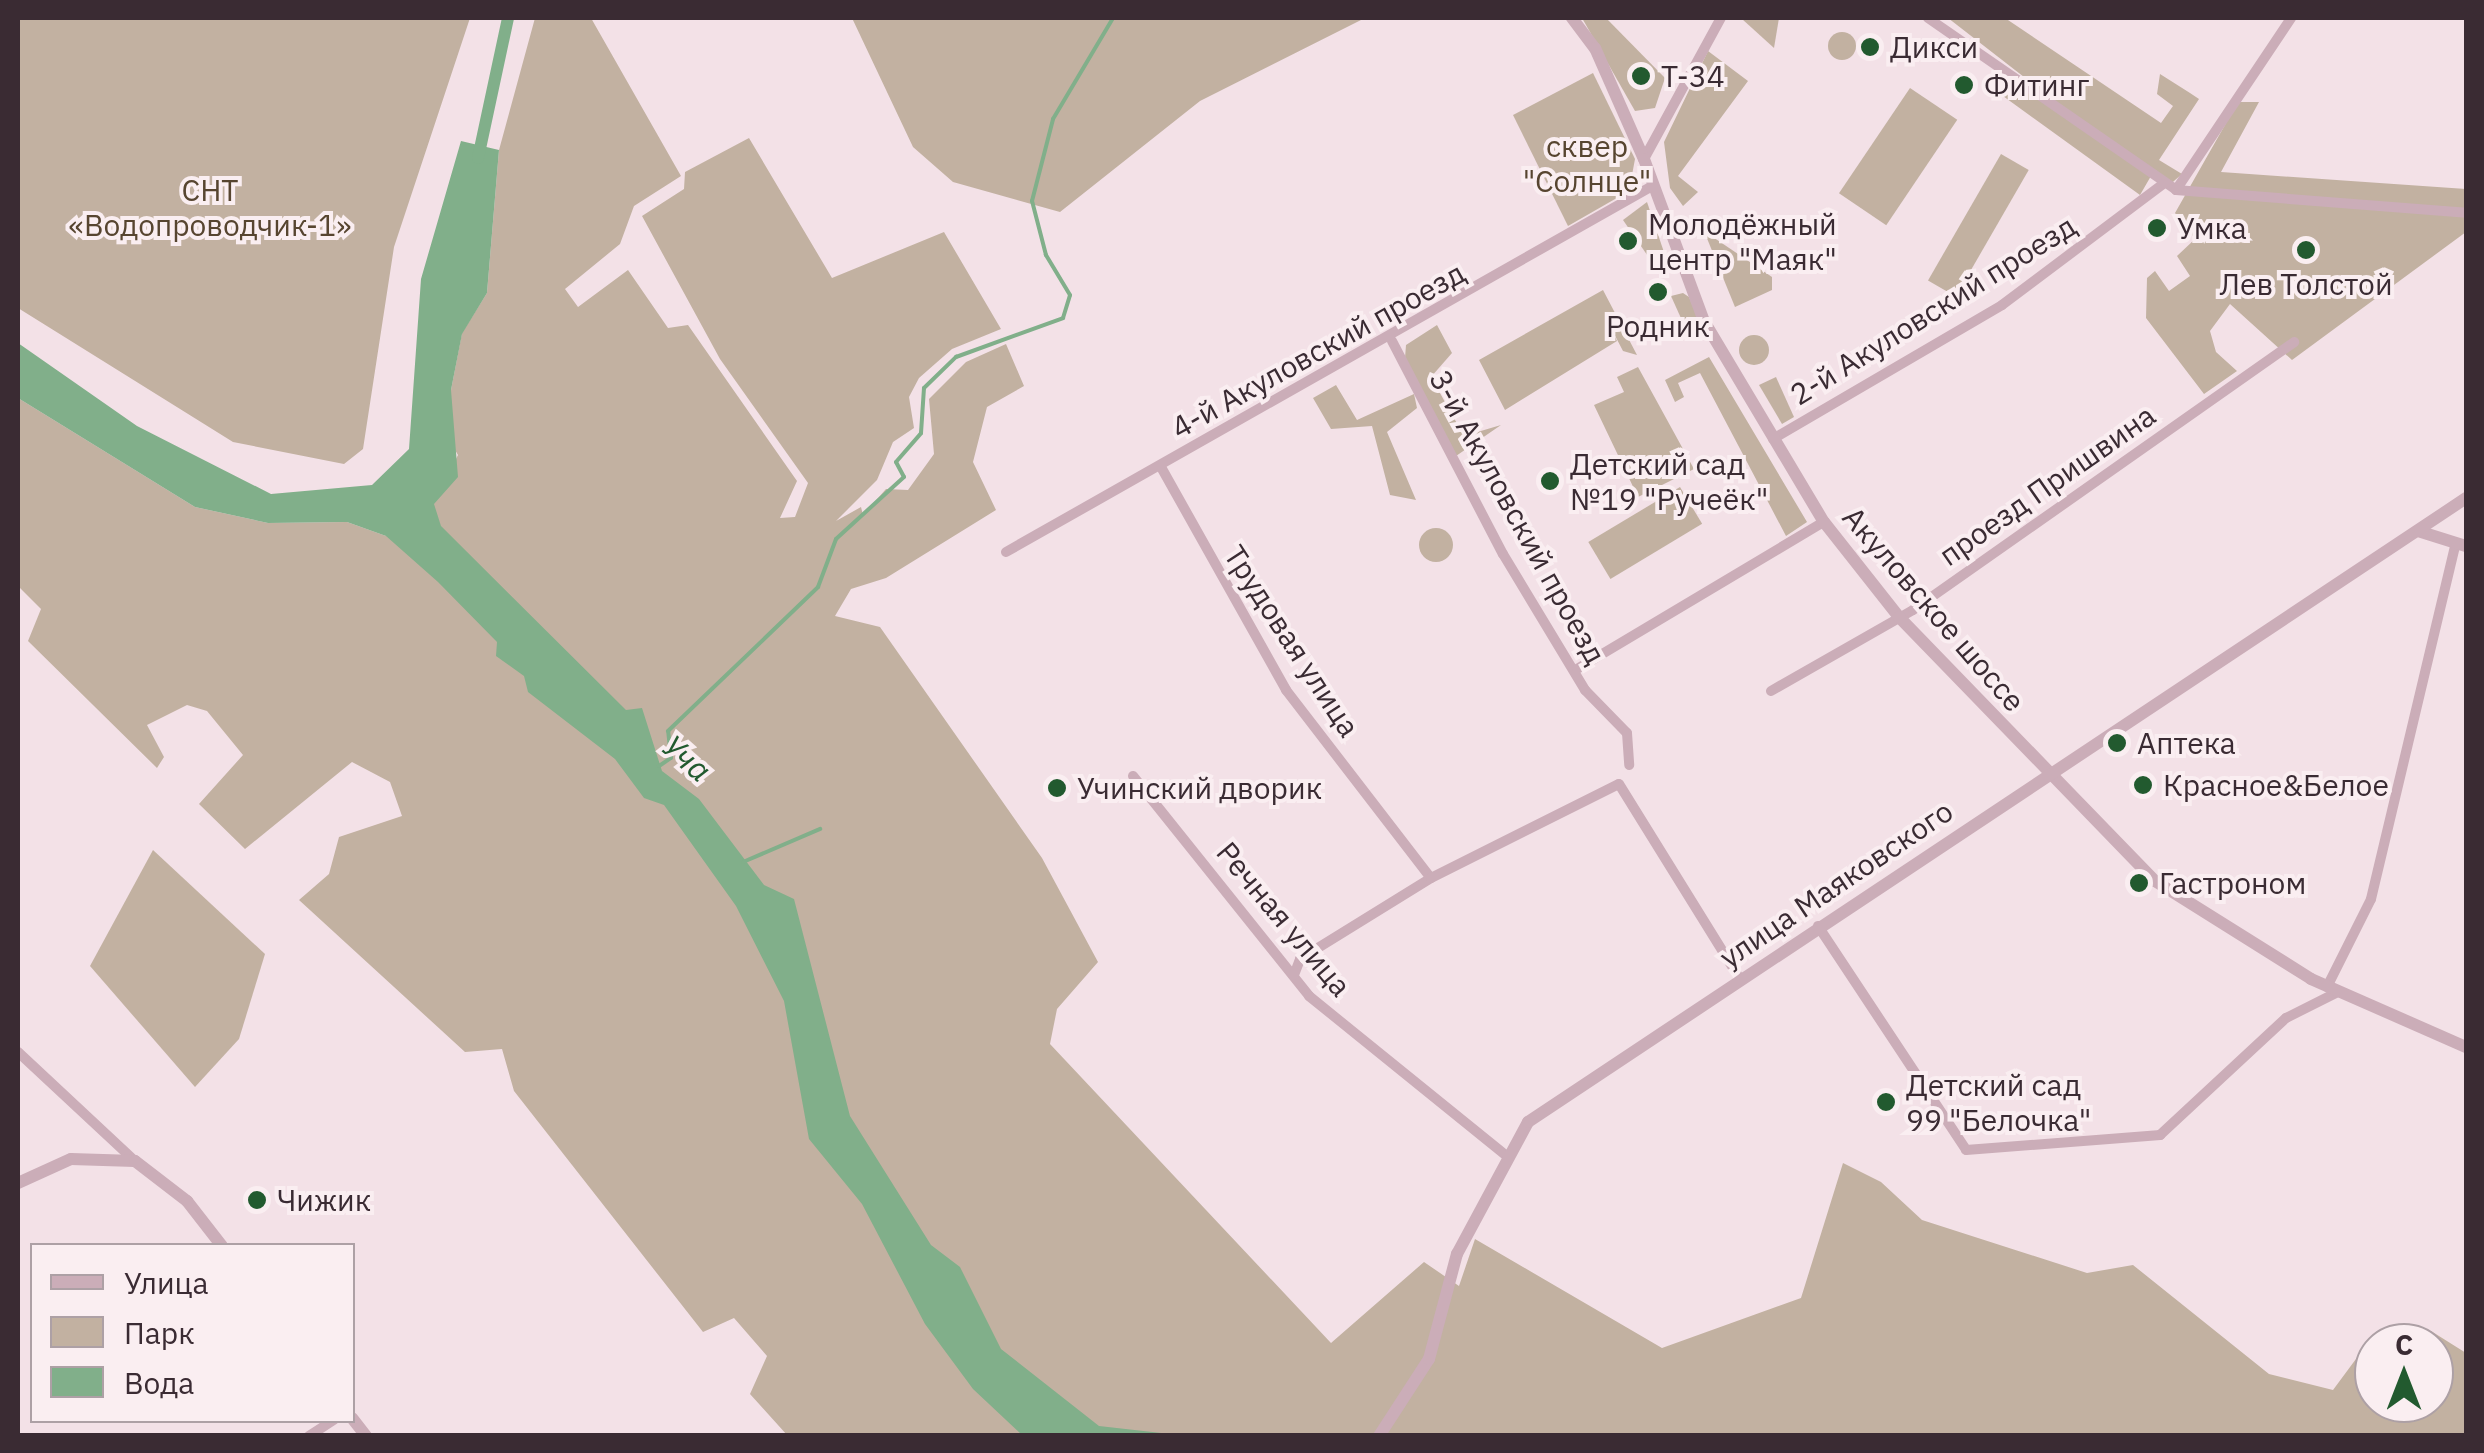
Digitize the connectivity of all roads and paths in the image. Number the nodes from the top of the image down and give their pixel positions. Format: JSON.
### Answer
{"nodes":[{"id":1,"x":1572,"y":18,"type":"edge"},
{"id":2,"x":1721,"y":18,"type":"edge"},
{"id":3,"x":1928,"y":18,"type":"edge"},
{"id":4,"x":2290,"y":18,"type":"edge"},
{"id":5,"x":1644,"y":159,"type":"junction"},
{"id":6,"x":2163,"y":184,"type":"junction"},
{"id":7,"x":1652,"y":186,"type":"junction"},
{"id":8,"x":2176,"y":190,"type":"junction"},
{"id":9,"x":2466,"y":213,"type":"edge"},
{"id":10,"x":1392,"y":341,"type":"junction"},
{"id":11,"x":2294,"y":342,"type":"dead end"},
{"id":12,"x":1773,"y":438,"type":"junction"},
{"id":13,"x":1161,"y":467,"type":"junction"},
{"id":14,"x":2466,"y":498,"type":"edge"},
{"id":15,"x":1824,"y":522,"type":"junction"},
{"id":16,"x":2418,"y":531,"type":"junction"},
{"id":17,"x":2461,"y":545,"type":"edge"},
{"id":18,"x":1006,"y":552,"type":"dead end"},
{"id":19,"x":1899,"y":617,"type":"junction"},
{"id":20,"x":1576,"y":669,"type":"junction"},
{"id":21,"x":1772,"y":691,"type":"dead end"},
{"id":22,"x":1629,"y":765,"type":"dead end"},
{"id":23,"x":2046,"y":774,"type":"junction"},
{"id":24,"x":1134,"y":776,"type":"dead end"},
{"id":25,"x":1431,"y":878,"type":"junction"},
{"id":26,"x":1818,"y":926,"type":"junction"},
{"id":27,"x":1294,"y":974,"type":"junction"},
{"id":28,"x":1740,"y":979,"type":"junction"},
{"id":29,"x":2333,"y":990,"type":"junction"},
{"id":30,"x":2466,"y":1048,"type":"edge"},
{"id":31,"x":18,"y":1052,"type":"edge"},
{"id":32,"x":1504,"y":1154,"type":"junction"},
{"id":33,"x":135,"y":1161,"type":"junction"},
{"id":34,"x":18,"y":1183,"type":"edge"},
{"id":35,"x":220,"y":1243,"type":"edge"},
{"id":36,"x":1379,"y":1436,"type":"edge"}],
"edges":[{"from":1,"to":5,"type":"street","name":"Акуловское шоссе"},
{"from":2,"to":5,"type":"street"},
{"from":3,"to":6,"type":"street"},
{"from":4,"to":8,"type":"street"},
{"from":5,"to":7,"type":"street","name":"Акуловское шоссе"},
{"from":6,"to":8,"type":"street"},
{"from":6,"to":12,"type":"street","name":"2-й Акуловский проезд"},
{"from":7,"to":10,"type":"street","name":"4-й Акуловский проезд"},
{"from":7,"to":12,"type":"street","name":"Акуловское шоссе"},
{"from":8,"to":9,"type":"street"},
{"from":10,"to":13,"type":"street","name":"4-й Акуловский проезд"},
{"from":10,"to":20,"type":"street","name":"3-й Акуловский проезд"},
{"from":11,"to":19,"type":"street","name":"проезд Пришвина"},
{"from":12,"to":15,"type":"street","name":"Акуловское шоссе"},
{"from":13,"to":18,"type":"street","name":"4-й Акуловский проезд"},
{"from":13,"to":25,"type":"street","name":"Трудовая улица"},
{"from":14,"to":16,"type":"street","name":"улица Маяковского"},
{"from":15,"to":19,"type":"street","name":"Акуловское шоссе"},
{"from":15,"to":20,"type":"street"},
{"from":16,"to":17,"type":"street"},
{"from":16,"to":23,"type":"street","name":"улица Маяковского"},
{"from":17,"to":29,"type":"street"},
{"from":19,"to":21,"type":"street","name":"проезд Пришвина"},
{"from":19,"to":23,"type":"street","name":"Акуловское шоссе"},
{"from":20,"to":22,"type":"street","name":"3-й Акуловский проезд"},
{"from":23,"to":26,"type":"street","name":"улица Маяковского"},
{"from":23,"to":29,"type":"street","name":"Акуловское шоссе"},
{"from":24,"to":27,"type":"street","name":"Речная улица"},
{"from":25,"to":27,"type":"street"},
{"from":25,"to":28,"type":"street"},
{"from":26,"to":28,"type":"street","name":"улица Маяковского"},
{"from":26,"to":29,"type":"street"},
{"from":27,"to":32,"type":"street","name":"Речная улица"},
{"from":28,"to":32,"type":"street","name":"улица Маяковского"},
{"from":29,"to":30,"type":"street","name":"Акуловское шоссе"},
{"from":31,"to":33,"type":"street"},
{"from":32,"to":36,"type":"street","name":"улица Маяковского"},
{"from":33,"to":34,"type":"street"},
{"from":33,"to":35,"type":"street"}]}
